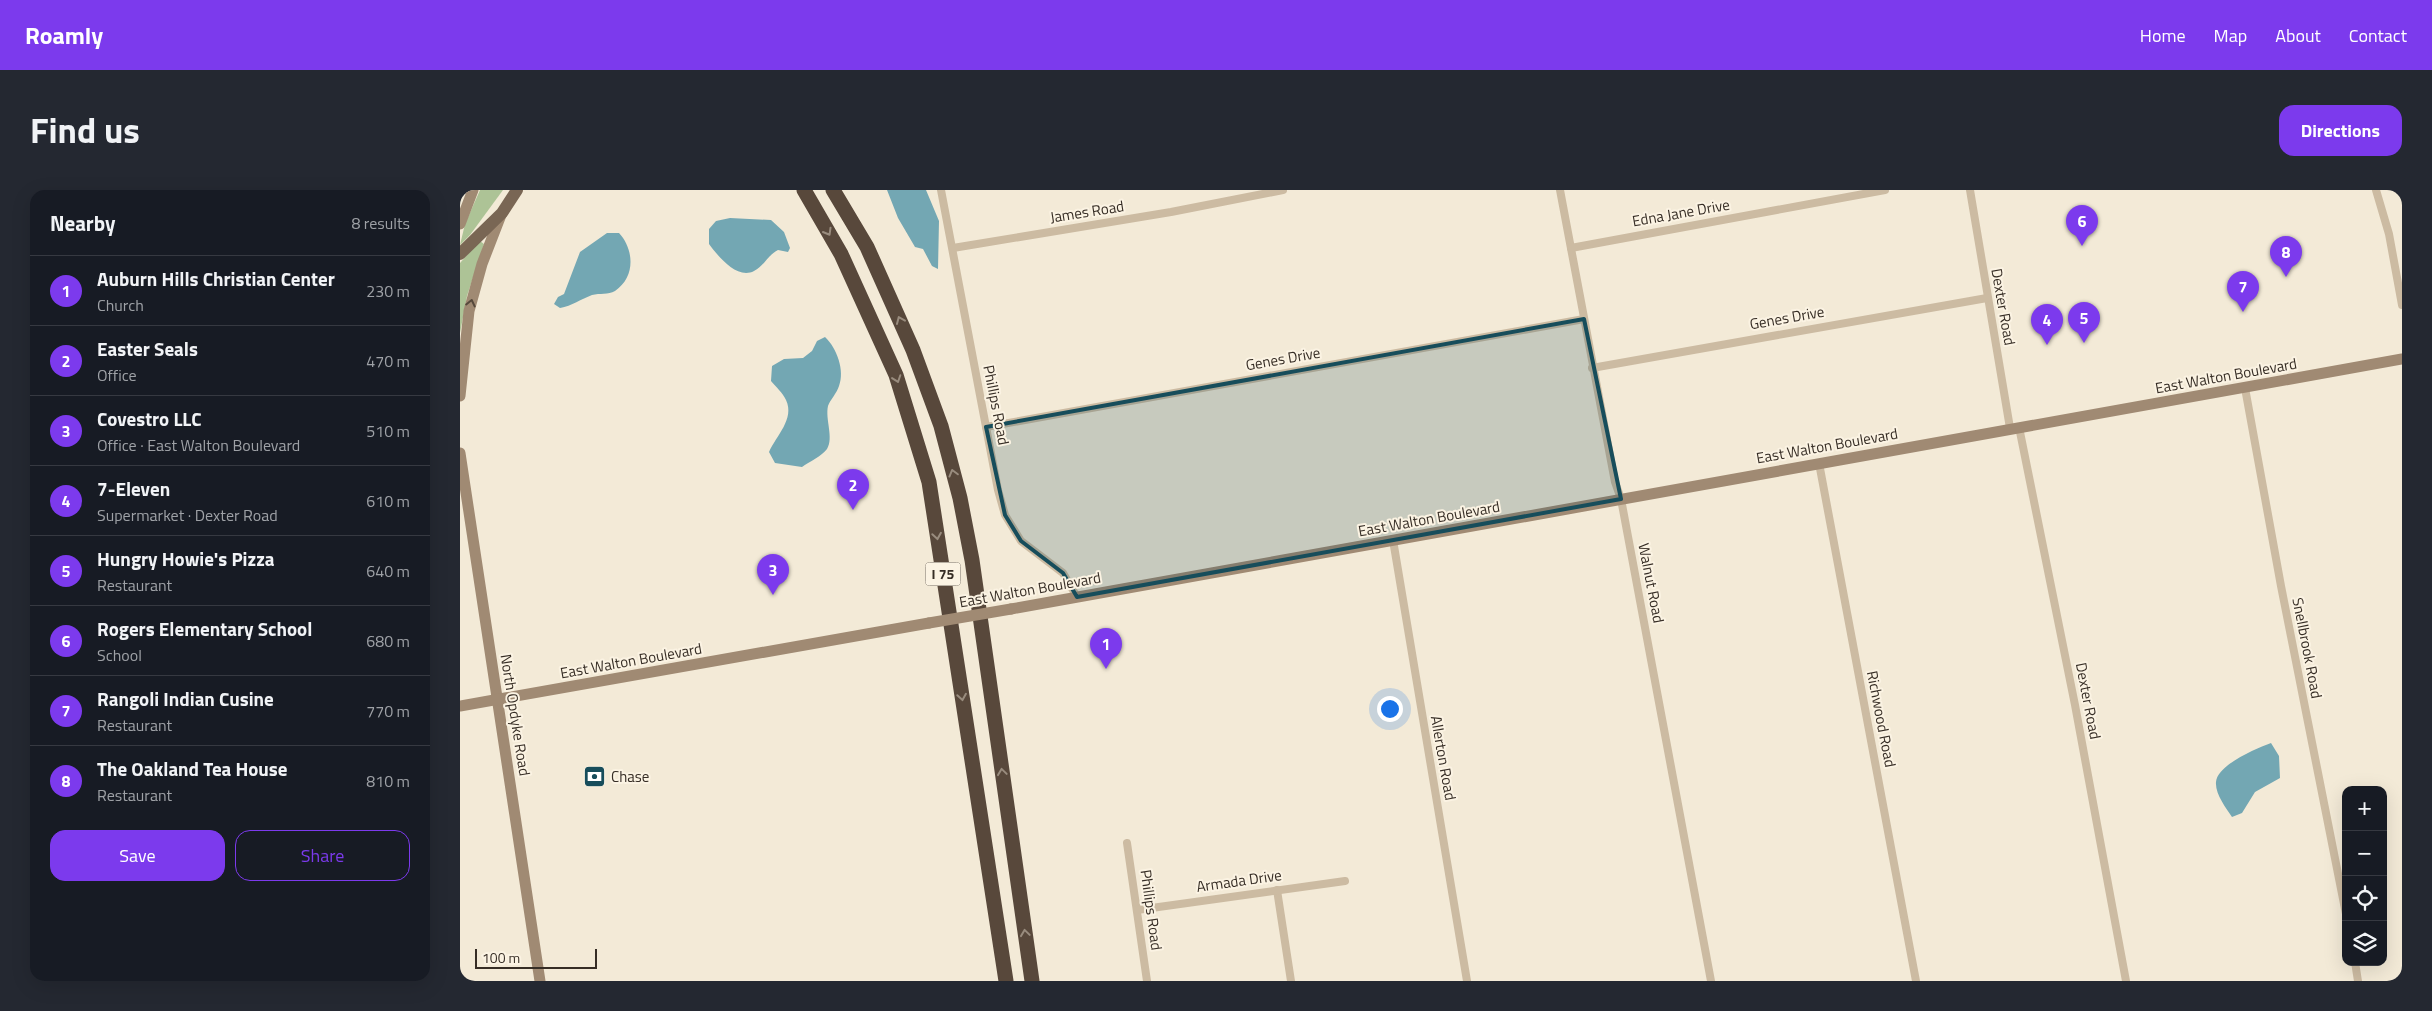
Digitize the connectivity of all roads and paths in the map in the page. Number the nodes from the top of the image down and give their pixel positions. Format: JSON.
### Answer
{"nodes":[{"id":1,"x":473,"y":190,"type":"edge"},
{"id":2,"x":517,"y":190,"type":"edge"},
{"id":3,"x":804,"y":190,"type":"edge"},
{"id":4,"x":833,"y":190,"type":"edge"},
{"id":5,"x":941,"y":190,"type":"edge"},
{"id":6,"x":1283,"y":190,"type":"edge"},
{"id":7,"x":1560,"y":190,"type":"edge"},
{"id":8,"x":1885,"y":190,"type":"edge"},
{"id":9,"x":1970,"y":190,"type":"edge"},
{"id":10,"x":2376,"y":190,"type":"edge"},
{"id":11,"x":502,"y":213,"type":"junction"},
{"id":12,"x":460,"y":224,"type":"edge"},
{"id":13,"x":953,"y":248,"type":"junction"},
{"id":14,"x":1571,"y":248,"type":"junction"},
{"id":15,"x":460,"y":254,"type":"edge"},
{"id":16,"x":1987,"y":298,"type":"junction"},
{"id":17,"x":2402,"y":305,"type":"edge"},
{"id":18,"x":1584,"y":319,"type":"junction"},
{"id":19,"x":2402,"y":359,"type":"edge"},
{"id":20,"x":1592,"y":368,"type":"junction"},
{"id":21,"x":2245,"y":388,"type":"junction"},
{"id":22,"x":460,"y":396,"type":"edge"},
{"id":23,"x":986,"y":427,"type":"junction"},
{"id":24,"x":2014,"y":428,"type":"junction"},
{"id":25,"x":460,"y":454,"type":"edge"},
{"id":26,"x":1819,"y":463,"type":"junction"},
{"id":27,"x":1621,"y":499,"type":"junction"},
{"id":28,"x":1393,"y":540,"type":"junction"},
{"id":29,"x":1077,"y":597,"type":"junction"},
{"id":30,"x":497,"y":700,"type":"junction"},
{"id":31,"x":460,"y":706,"type":"edge"},
{"id":32,"x":1127,"y":843,"type":"dead end"},
{"id":33,"x":1345,"y":881,"type":"dead end"},
{"id":34,"x":1276,"y":890,"type":"junction"},
{"id":35,"x":2342,"y":894,"type":"edge"},
{"id":36,"x":1137,"y":910,"type":"junction"},
{"id":37,"x":2356,"y":966,"type":"edge"},
{"id":38,"x":540,"y":981,"type":"edge"},
{"id":39,"x":1006,"y":981,"type":"edge"},
{"id":40,"x":1032,"y":981,"type":"edge"},
{"id":41,"x":1147,"y":981,"type":"edge"},
{"id":42,"x":1290,"y":981,"type":"edge"},
{"id":43,"x":1467,"y":981,"type":"edge"},
{"id":44,"x":1711,"y":981,"type":"edge"},
{"id":45,"x":1916,"y":981,"type":"edge"},
{"id":46,"x":2126,"y":981,"type":"edge"},
{"id":47,"x":2358,"y":981,"type":"edge"}],
"edges":[{"from":1,"to":12,"type":"main road"},
{"from":2,"to":11,"type":"main road"},
{"from":3,"to":39,"type":"highway","number":"I 75","one_way":true},
{"from":40,"to":4,"type":"highway","number":"I 75","one_way":true},
{"from":5,"to":13,"type":"street","name":"Phillips Road"},
{"from":6,"to":13,"type":"street","name":"James Road"},
{"from":7,"to":14,"type":"street","name":"Walnut Road"},
{"from":8,"to":14,"type":"street","name":"Edna Jane Drive"},
{"from":9,"to":16,"type":"street","name":"Dexter Road"},
{"from":10,"to":17,"type":"street"},
{"from":11,"to":15,"type":"main road"},
{"from":22,"to":11,"type":"main road","one_way":true},
{"from":13,"to":23,"type":"street","name":"Phillips Road"},
{"from":14,"to":18,"type":"street","name":"Walnut Road"},
{"from":16,"to":20,"type":"street","name":"Genes Drive"},
{"from":16,"to":24,"type":"street","name":"Dexter Road"},
{"from":18,"to":20,"type":"street","name":"Walnut Road"},
{"from":18,"to":23,"type":"street","name":"Genes Drive"},
{"from":19,"to":21,"type":"main road","name":"East Walton Boulevard"},
{"from":20,"to":27,"type":"street","name":"Walnut Road"},
{"from":21,"to":24,"type":"main road","name":"East Walton Boulevard"},
{"from":21,"to":35,"type":"street","name":"Snellbrook Road"},
{"from":23,"to":29,"type":"street","name":"Phillips Road"},
{"from":24,"to":26,"type":"main road","name":"East Walton Boulevard"},
{"from":24,"to":46,"type":"street","name":"Dexter Road"},
{"from":25,"to":30,"type":"main road","name":"North Opdyke Road"},
{"from":26,"to":27,"type":"main road","name":"East Walton Boulevard"},
{"from":26,"to":45,"type":"street","name":"Richwood Road"},
{"from":27,"to":28,"type":"main road","name":"East Walton Boulevard"},
{"from":27,"to":44,"type":"street","name":"Walnut Road"},
{"from":28,"to":29,"type":"main road","name":"East Walton Boulevard"},
{"from":28,"to":43,"type":"street","name":"Allerton Road"},
{"from":29,"to":30,"type":"main road","name":"East Walton Boulevard","bridge":true},
{"from":30,"to":31,"type":"main road","name":"East Walton Boulevard"},
{"from":30,"to":38,"type":"main road","name":"North Opdyke Road"},
{"from":32,"to":36,"type":"street","name":"Phillips Road"},
{"from":33,"to":34,"type":"street","name":"Armada Drive"},
{"from":34,"to":36,"type":"street","name":"Armada Drive"},
{"from":34,"to":42,"type":"street"},
{"from":36,"to":41,"type":"street","name":"Phillips Road"},
{"from":37,"to":47,"type":"street"}]}
